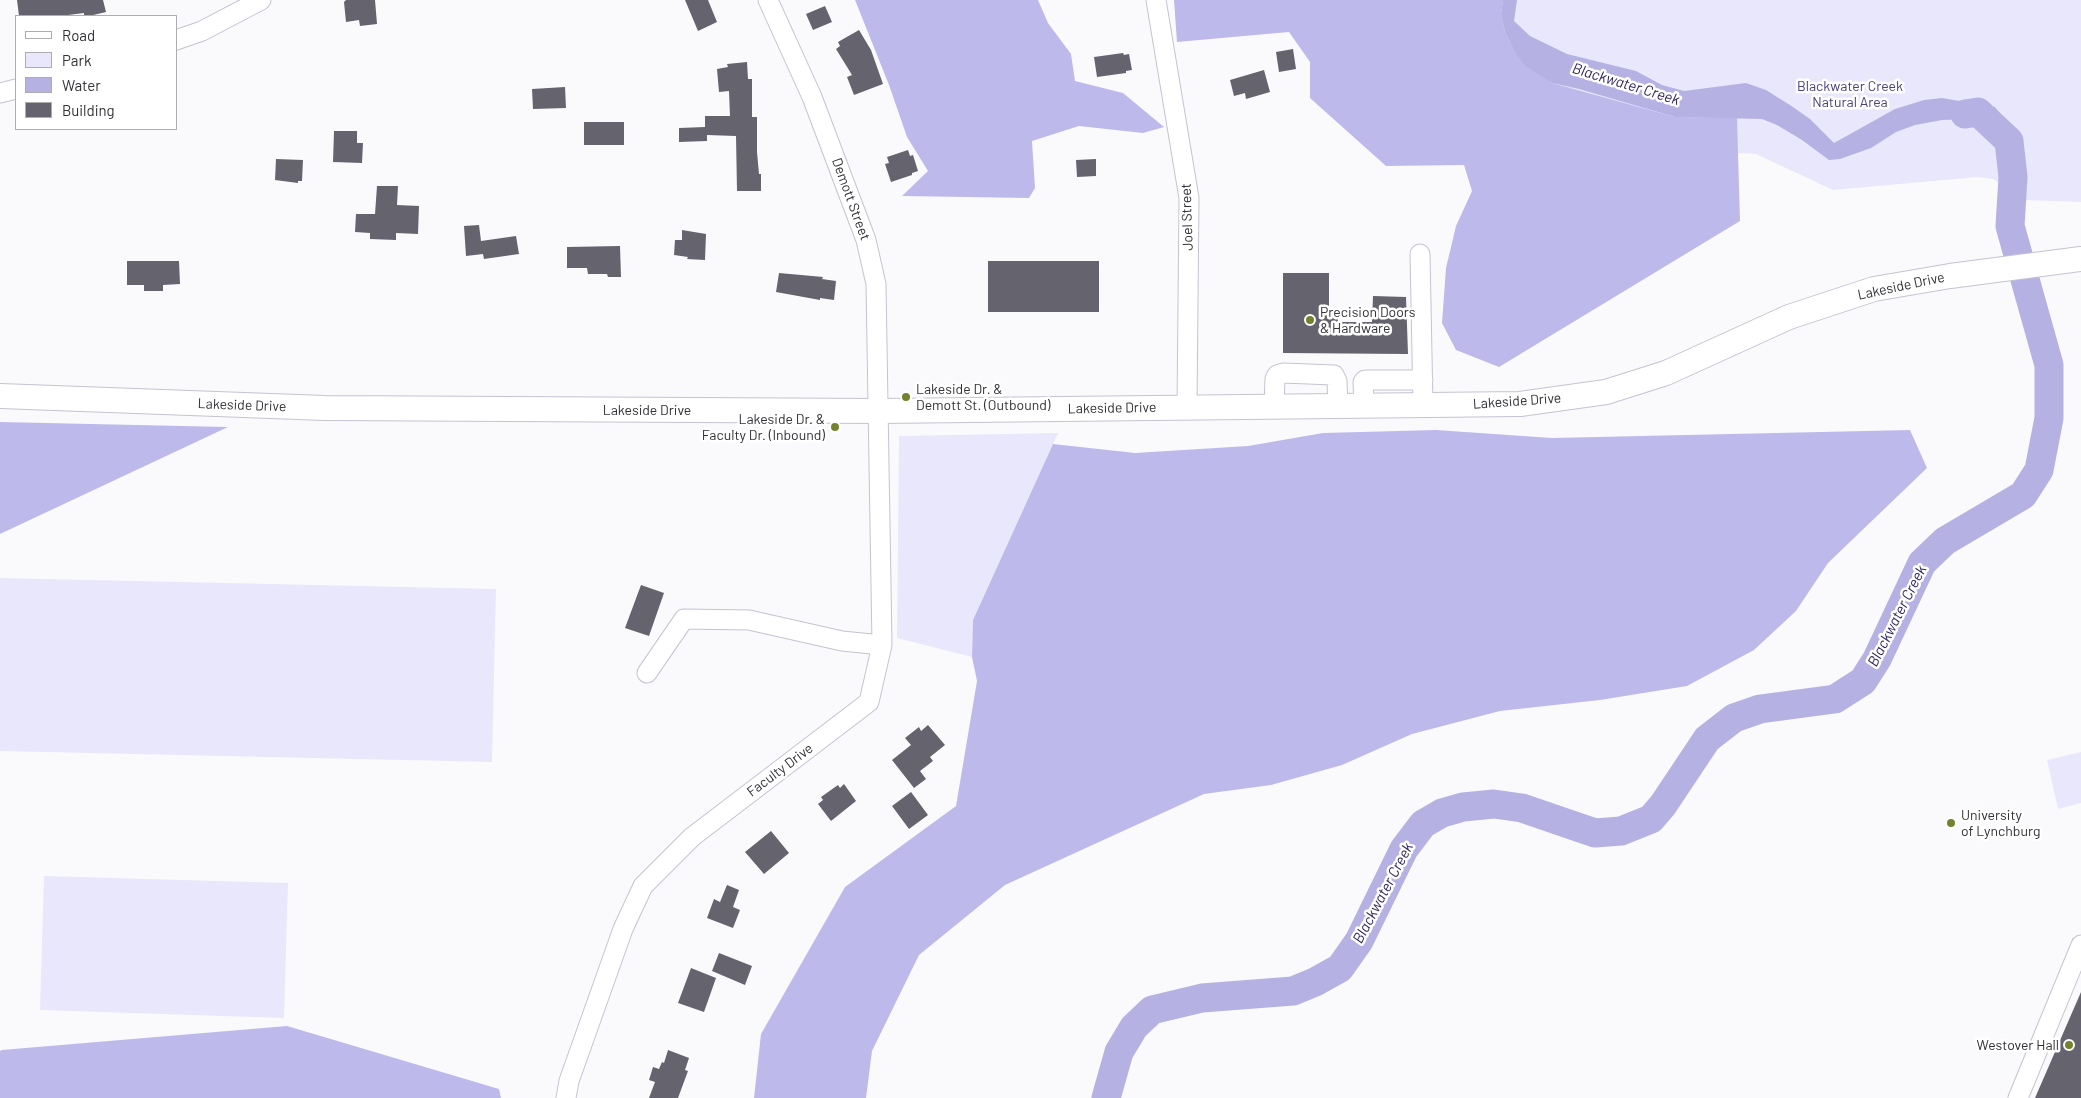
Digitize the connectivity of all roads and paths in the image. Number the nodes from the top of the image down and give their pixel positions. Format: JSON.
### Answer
{"nodes":[{"id":1,"x":260,"y":0,"type":"edge"},
{"id":2,"x":768,"y":0,"type":"edge"},
{"id":3,"x":1156,"y":0,"type":"edge"},
{"id":4,"x":178,"y":39,"type":"edge"},
{"id":5,"x":15,"y":89,"type":"edge"},
{"id":6,"x":0,"y":92,"type":"edge"},
{"id":7,"x":1420,"y":254,"type":"dead end"},
{"id":8,"x":2081,"y":259,"type":"edge"},
{"id":9,"x":1423,"y":380,"type":"junction"},
{"id":10,"x":0,"y":396,"type":"edge"},
{"id":11,"x":1274,"y":406,"type":"junction"},
{"id":12,"x":1338,"y":406,"type":"junction"},
{"id":13,"x":1364,"y":406,"type":"junction"},
{"id":14,"x":1424,"y":406,"type":"junction"},
{"id":15,"x":1187,"y":407,"type":"junction"},
{"id":16,"x":879,"y":411,"type":"junction"},
{"id":17,"x":882,"y":645,"type":"junction"},
{"id":18,"x":647,"y":673,"type":"dead end"},
{"id":19,"x":2080,"y":949,"type":"edge"},
{"id":20,"x":566,"y":1098,"type":"edge"},
{"id":21,"x":2018,"y":1098,"type":"edge"}],
"edges":[{"from":1,"to":4,"type":"street"},
{"from":2,"to":16,"type":"street","name":"Demott Street"},
{"from":3,"to":15,"type":"street","name":"Joel Street"},
{"from":5,"to":6,"type":"street"},
{"from":7,"to":9,"type":"street"},
{"from":8,"to":14,"type":"main road","name":"Lakeside Drive"},
{"from":9,"to":13,"type":"street"},
{"from":9,"to":14,"type":"street"},
{"from":10,"to":16,"type":"main road","name":"Lakeside Drive"},
{"from":11,"to":12,"type":"main road","name":"Lakeside Drive"},
{"from":11,"to":12,"type":"street"},
{"from":11,"to":15,"type":"main road","name":"Lakeside Drive"},
{"from":12,"to":13,"type":"main road","name":"Lakeside Drive"},
{"from":13,"to":14,"type":"main road","name":"Lakeside Drive"},
{"from":15,"to":16,"type":"main road","name":"Lakeside Drive"},
{"from":16,"to":17,"type":"street","name":"Faculty Drive"},
{"from":17,"to":18,"type":"street"},
{"from":17,"to":20,"type":"street","name":"Faculty Drive"},
{"from":19,"to":21,"type":"street"}]}
